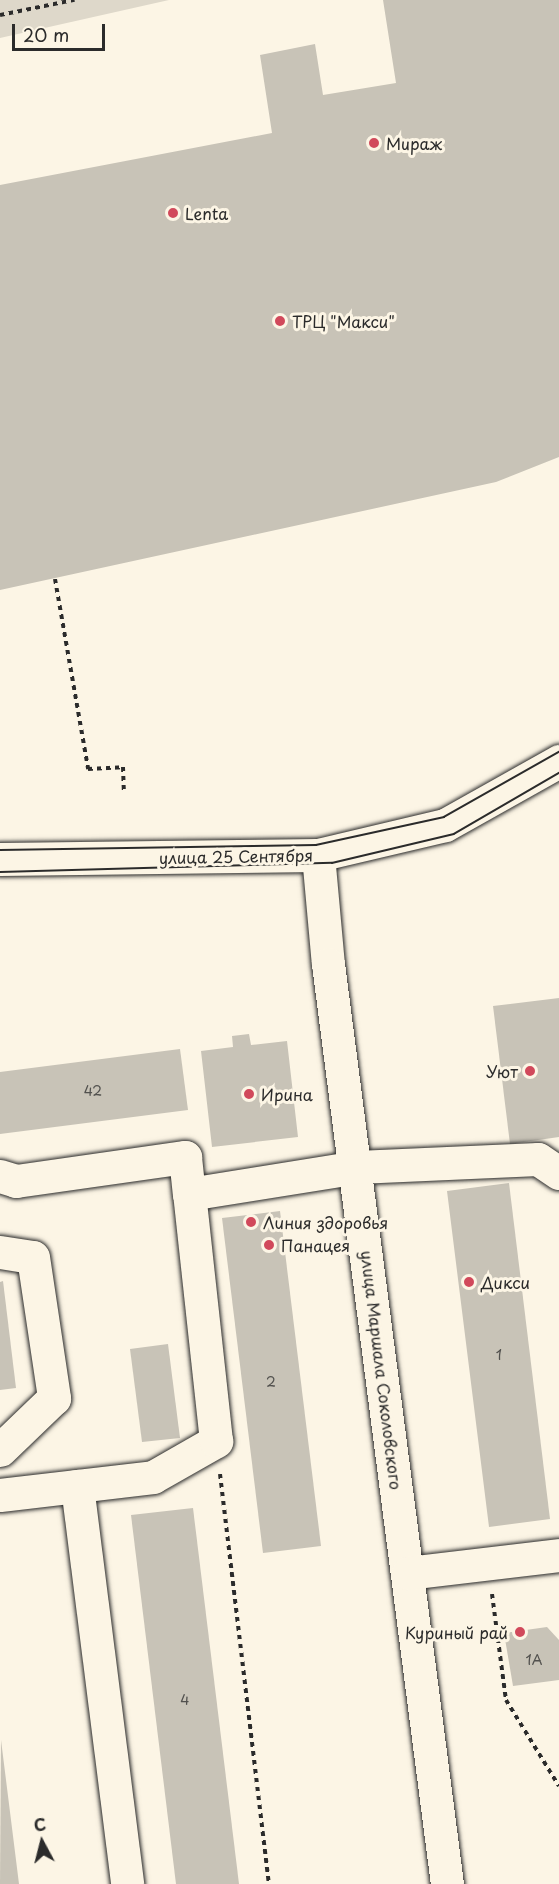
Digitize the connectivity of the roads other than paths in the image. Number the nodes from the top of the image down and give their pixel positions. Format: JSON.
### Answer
{"nodes":[{"id":1,"x":559,"y":761,"type":"edge"},
{"id":2,"x":318,"y":855,"type":"junction"},
{"id":3,"x":0,"y":859,"type":"edge"},
{"id":4,"x":357,"y":1167,"type":"junction"},
{"id":5,"x":559,"y":1173,"type":"edge"},
{"id":6,"x":0,"y":1176,"type":"edge"},
{"id":7,"x":189,"y":1194,"type":"junction"},
{"id":8,"x":0,"y":1252,"type":"edge"},
{"id":9,"x":0,"y":1450,"type":"edge"},
{"id":10,"x":76,"y":1486,"type":"junction"},
{"id":11,"x":0,"y":1495,"type":"edge"},
{"id":12,"x":559,"y":1554,"type":"edge"},
{"id":13,"x":408,"y":1573,"type":"junction"},
{"id":14,"x":127,"y":1884,"type":"edge"},
{"id":15,"x":447,"y":1884,"type":"edge"}],
"edges":[{"from":1,"to":2,"type":"street","name":"улица 25 Сентября"},
{"from":2,"to":3,"type":"street","name":"улица 25 Сентября"},
{"from":2,"to":4,"type":"street","name":"улица Маршала Соколовского"},
{"from":4,"to":5,"type":"street"},
{"from":4,"to":7,"type":"street"},
{"from":4,"to":13,"type":"street","name":"улица Маршала Соколовского"},
{"from":6,"to":7,"type":"street"},
{"from":7,"to":10,"type":"street"},
{"from":8,"to":9,"type":"street"},
{"from":10,"to":11,"type":"street"},
{"from":10,"to":14,"type":"street"},
{"from":12,"to":13,"type":"street"},
{"from":13,"to":15,"type":"street","name":"улица Маршала Соколовского"}]}
